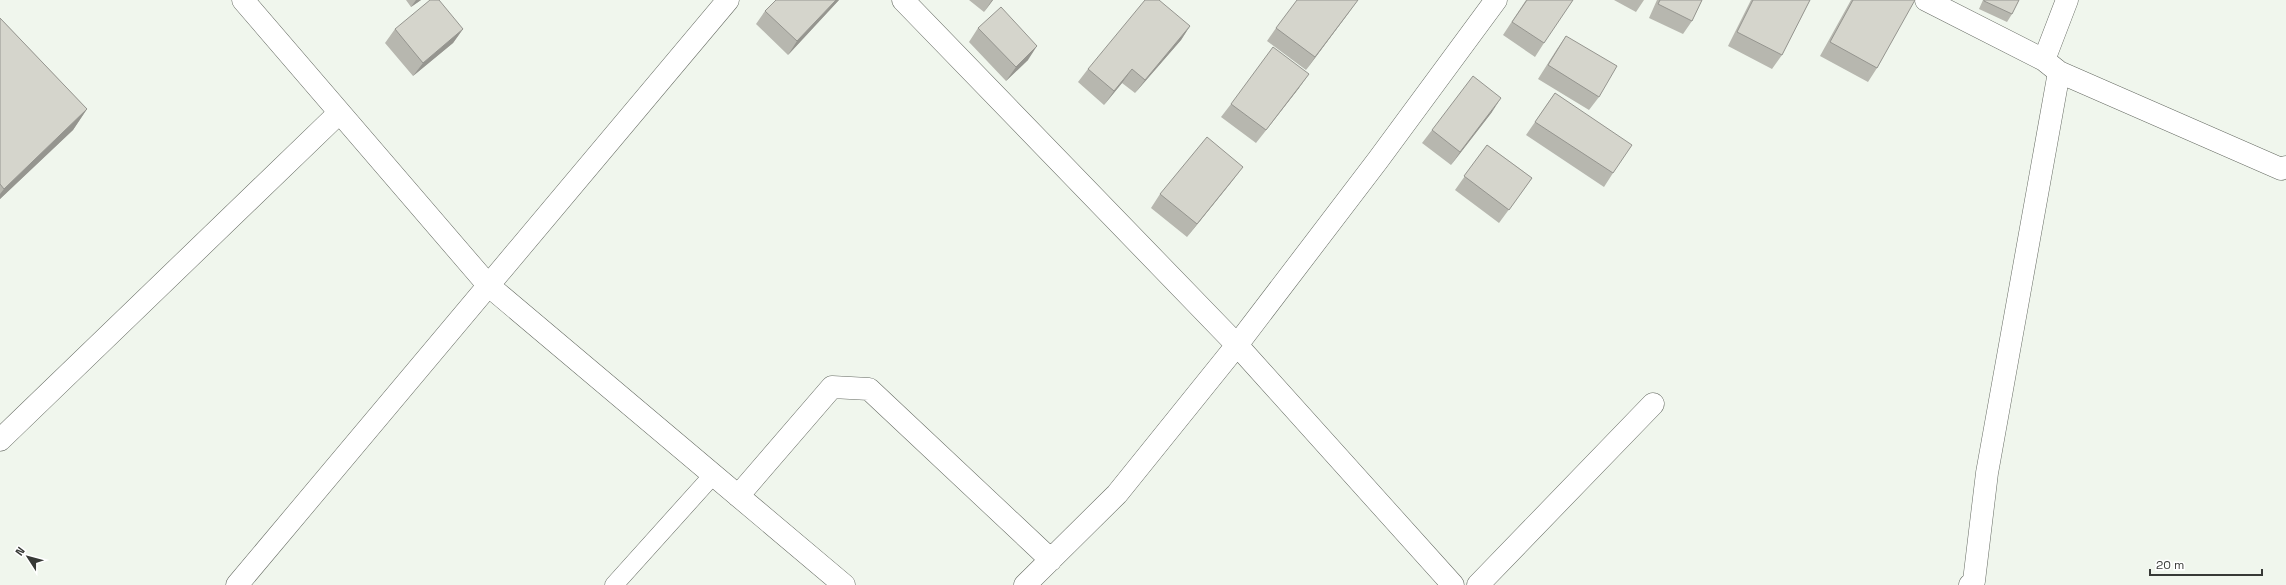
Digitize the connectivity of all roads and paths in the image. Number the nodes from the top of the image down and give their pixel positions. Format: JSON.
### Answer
{"nodes":[{"id":1,"x":243,"y":0,"type":"edge"},
{"id":2,"x":728,"y":0,"type":"edge"},
{"id":3,"x":903,"y":0,"type":"edge"},
{"id":4,"x":1496,"y":0,"type":"edge"},
{"id":5,"x":1926,"y":0,"type":"edge"},
{"id":6,"x":2067,"y":0,"type":"edge"},
{"id":7,"x":2052,"y":66,"type":"junction"},
{"id":8,"x":339,"y":113,"type":"junction"},
{"id":9,"x":2286,"y":167,"type":"edge"},
{"id":10,"x":488,"y":285,"type":"junction"},
{"id":11,"x":1237,"y":345,"type":"junction"},
{"id":12,"x":1654,"y":404,"type":"dead end"},
{"id":13,"x":0,"y":440,"type":"edge"},
{"id":14,"x":713,"y":475,"type":"junction"},
{"id":15,"x":738,"y":496,"type":"junction"},
{"id":16,"x":1051,"y":560,"type":"junction"},
{"id":17,"x":1973,"y":584,"type":"edge"},
{"id":18,"x":237,"y":585,"type":"edge"},
{"id":19,"x":614,"y":585,"type":"edge"},
{"id":20,"x":844,"y":585,"type":"edge"},
{"id":21,"x":1025,"y":585,"type":"edge"},
{"id":22,"x":1453,"y":585,"type":"edge"},
{"id":23,"x":1478,"y":585,"type":"edge"}],
"edges":[{"from":1,"to":8,"type":"street"},
{"from":2,"to":10,"type":"street"},
{"from":3,"to":11,"type":"street"},
{"from":4,"to":11,"type":"street"},
{"from":5,"to":7,"type":"street"},
{"from":6,"to":7,"type":"street"},
{"from":7,"to":9,"type":"street"},
{"from":7,"to":17,"type":"street"},
{"from":8,"to":10,"type":"street"},
{"from":8,"to":13,"type":"street"},
{"from":10,"to":14,"type":"street"},
{"from":10,"to":18,"type":"street"},
{"from":11,"to":16,"type":"street"},
{"from":11,"to":22,"type":"street"},
{"from":12,"to":23,"type":"street"},
{"from":14,"to":15,"type":"street"},
{"from":14,"to":19,"type":"lane"},
{"from":15,"to":16,"type":"street"},
{"from":15,"to":20,"type":"street"},
{"from":16,"to":21,"type":"street"}]}
